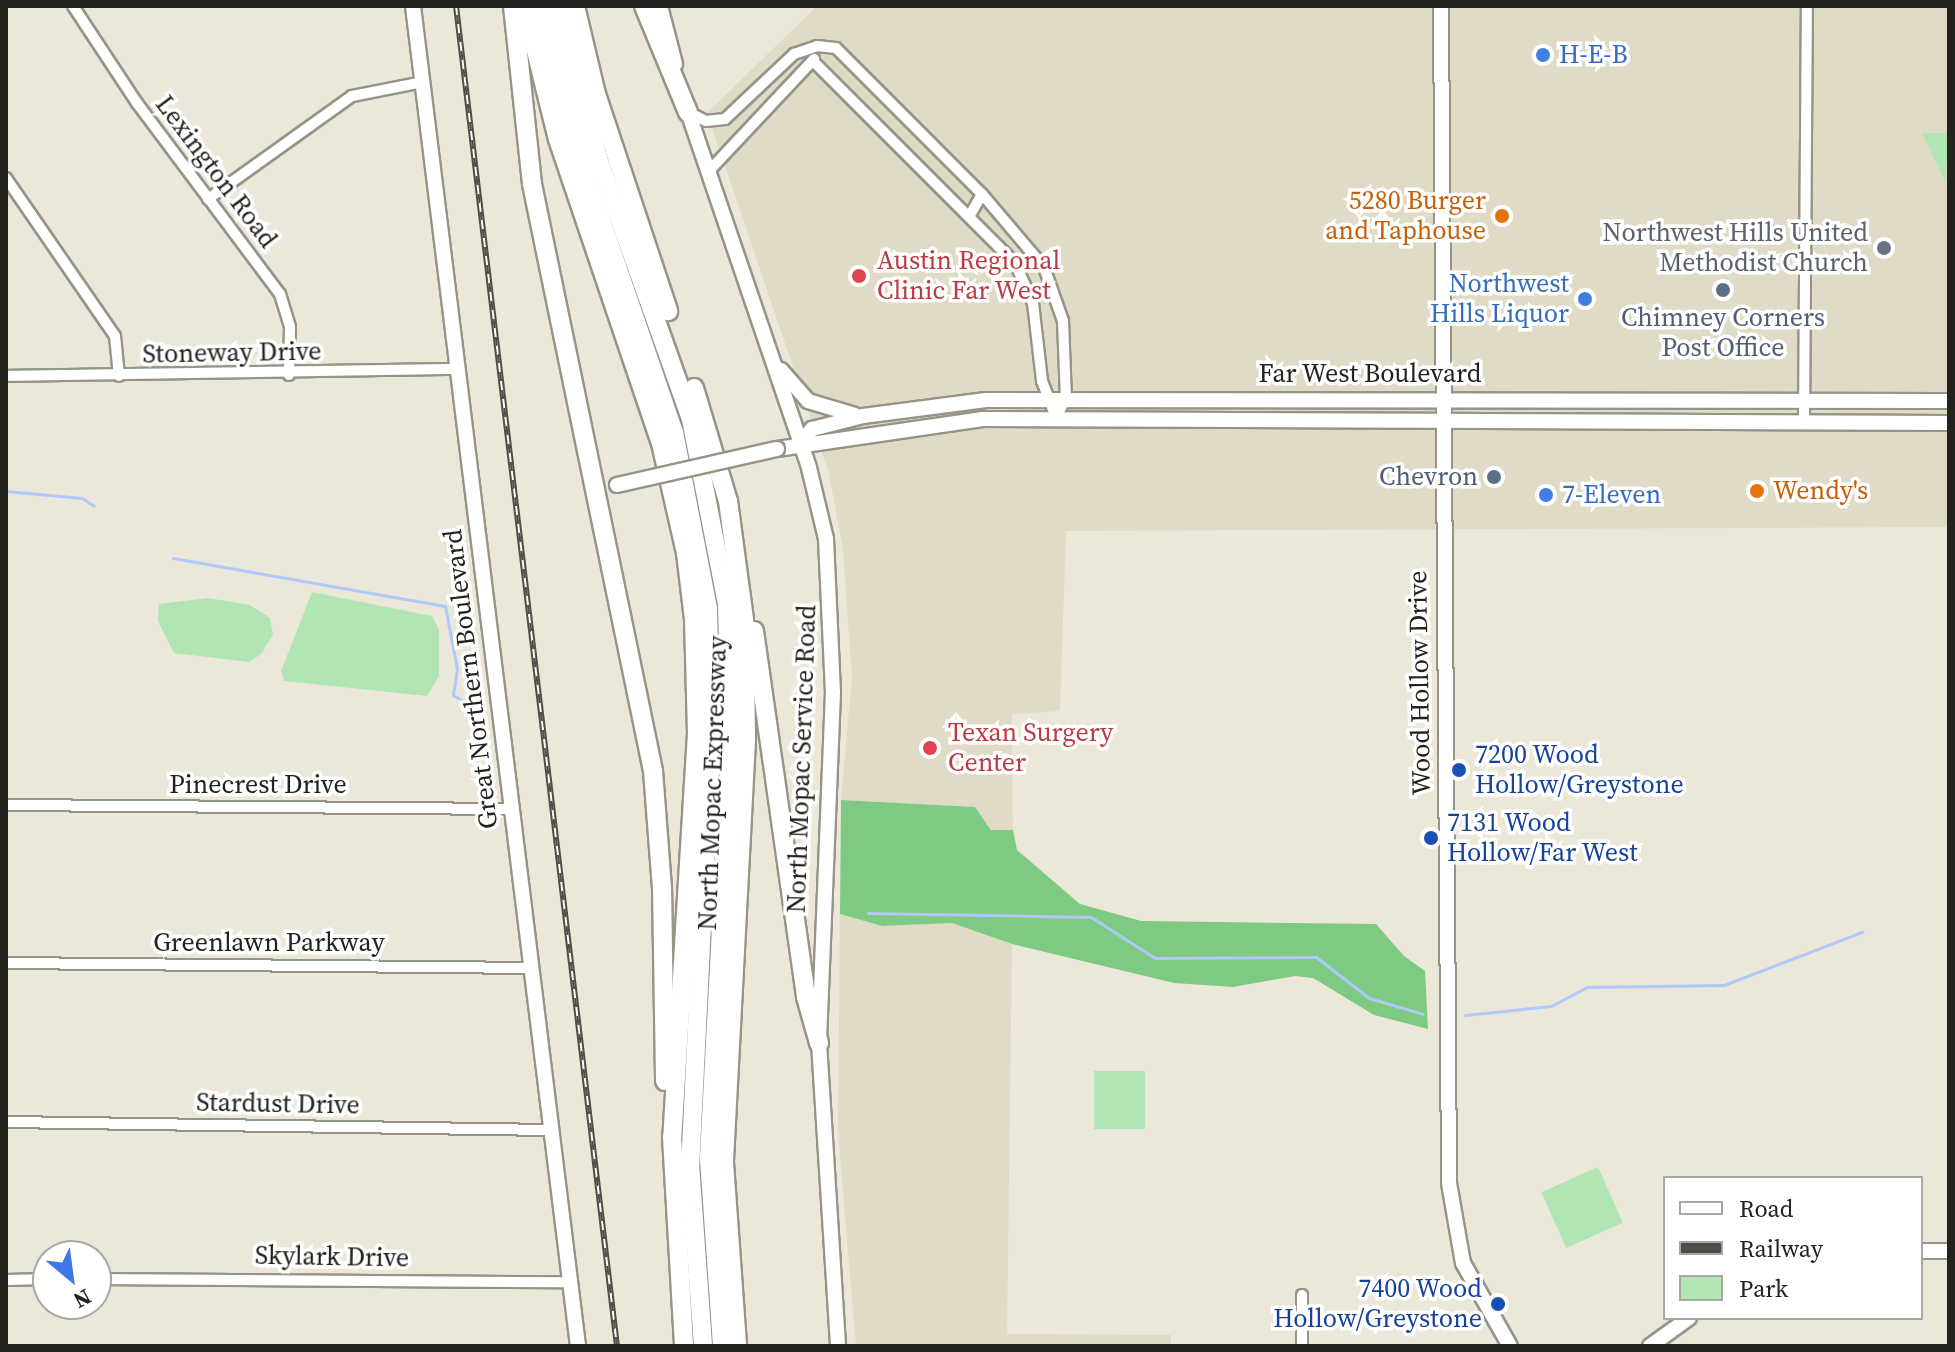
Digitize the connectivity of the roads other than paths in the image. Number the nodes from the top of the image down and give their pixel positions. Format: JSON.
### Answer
{"nodes":[{"id":1,"x":73,"y":6,"type":"edge"},
{"id":2,"x":413,"y":6,"type":"edge"},
{"id":3,"x":513,"y":6,"type":"edge"},
{"id":4,"x":525,"y":6,"type":"edge"},
{"id":5,"x":541,"y":6,"type":"edge"},
{"id":6,"x":558,"y":6,"type":"edge"},
{"id":7,"x":575,"y":6,"type":"edge"},
{"id":8,"x":644,"y":6,"type":"edge"},
{"id":9,"x":660,"y":6,"type":"edge"},
{"id":10,"x":1441,"y":6,"type":"edge"},
{"id":11,"x":1807,"y":6,"type":"edge"},
{"id":12,"x":817,"y":46,"type":"junction"},
{"id":13,"x":814,"y":62,"type":"junction"},
{"id":14,"x":423,"y":82,"type":"junction"},
{"id":15,"x":596,"y":94,"type":"junction"},
{"id":16,"x":688,"y":112,"type":"junction"},
{"id":17,"x":708,"y":172,"type":"junction"},
{"id":18,"x":6,"y":178,"type":"edge"},
{"id":19,"x":982,"y":194,"type":"junction"},
{"id":20,"x":208,"y":199,"type":"junction"},
{"id":21,"x":615,"y":201,"type":"junction"},
{"id":22,"x":970,"y":215,"type":"junction"},
{"id":23,"x":771,"y":355,"type":"junction"},
{"id":24,"x":458,"y":369,"type":"junction"},
{"id":25,"x":289,"y":375,"type":"junction"},
{"id":26,"x":6,"y":376,"type":"edge"},
{"id":27,"x":119,"y":376,"type":"junction"},
{"id":28,"x":1066,"y":398,"type":"junction"},
{"id":29,"x":1441,"y":398,"type":"junction"},
{"id":30,"x":1046,"y":399,"type":"junction"},
{"id":31,"x":1803,"y":400,"type":"junction"},
{"id":32,"x":1949,"y":401,"type":"edge"},
{"id":33,"x":863,"y":416,"type":"junction"},
{"id":34,"x":1056,"y":418,"type":"junction"},
{"id":35,"x":1441,"y":419,"type":"junction"},
{"id":36,"x":1804,"y":422,"type":"junction"},
{"id":37,"x":1949,"y":423,"type":"edge"},
{"id":38,"x":801,"y":443,"type":"junction"},
{"id":39,"x":597,"y":490,"type":"junction"},
{"id":40,"x":740,"y":581,"type":"junction"},
{"id":41,"x":6,"y":805,"type":"edge"},
{"id":42,"x":510,"y":809,"type":"junction"},
{"id":43,"x":6,"y":963,"type":"edge"},
{"id":44,"x":532,"y":968,"type":"junction"},
{"id":45,"x":819,"y":1043,"type":"junction"},
{"id":46,"x":6,"y":1122,"type":"edge"},
{"id":47,"x":550,"y":1130,"type":"junction"},
{"id":48,"x":672,"y":1137,"type":"junction"},
{"id":49,"x":1923,"y":1251,"type":"edge"},
{"id":50,"x":1949,"y":1251,"type":"edge"},
{"id":51,"x":32,"y":1279,"type":"edge"},
{"id":52,"x":112,"y":1279,"type":"edge"},
{"id":53,"x":6,"y":1280,"type":"edge"},
{"id":54,"x":568,"y":1282,"type":"junction"},
{"id":55,"x":1302,"y":1295,"type":"dead end"},
{"id":56,"x":1686,"y":1320,"type":"edge"},
{"id":57,"x":578,"y":1346,"type":"edge"},
{"id":58,"x":684,"y":1346,"type":"edge"},
{"id":59,"x":703,"y":1346,"type":"edge"},
{"id":60,"x":722,"y":1346,"type":"edge"},
{"id":61,"x":737,"y":1346,"type":"edge"},
{"id":62,"x":838,"y":1346,"type":"edge"},
{"id":63,"x":1302,"y":1346,"type":"edge"},
{"id":64,"x":1510,"y":1346,"type":"edge"},
{"id":65,"x":1650,"y":1346,"type":"edge"}],
"edges":[{"from":1,"to":20,"type":"street","name":"Lexington Road"},
{"from":2,"to":14,"type":"street","name":"Great Northern Boulevard"},
{"from":3,"to":39,"type":"highway"},
{"from":4,"to":48,"type":"highway","name":"North Mopac Expressway"},
{"from":5,"to":59,"type":"highway"},
{"from":6,"to":21,"type":"highway"},
{"from":7,"to":15,"type":"highway","name":"North Mopac Expressway"},
{"from":8,"to":16,"type":"highway"},
{"from":9,"to":16,"type":"street","name":"North Mopac Service Road"},
{"from":10,"to":29,"type":"street","name":"Wood Hollow Drive"},
{"from":11,"to":31,"type":"street"},
{"from":12,"to":13,"type":"street"},
{"from":12,"to":16,"type":"street"},
{"from":12,"to":19,"type":"street"},
{"from":13,"to":17,"type":"street"},
{"from":13,"to":22,"type":"street"},
{"from":14,"to":20,"type":"street"},
{"from":14,"to":24,"type":"street","name":"Great Northern Boulevard"},
{"from":15,"to":21,"type":"highway"},
{"from":15,"to":40,"type":"highway","name":"North Mopac Expressway"},
{"from":16,"to":17,"type":"street","name":"North Mopac Service Road"},
{"from":17,"to":23,"type":"street","name":"North Mopac Service Road"},
{"from":18,"to":27,"type":"street"},
{"from":19,"to":22,"type":"street"},
{"from":19,"to":28,"type":"street"},
{"from":20,"to":25,"type":"street","name":"Lexington Road"},
{"from":21,"to":60,"type":"highway"},
{"from":22,"to":30,"type":"street"},
{"from":23,"to":33,"type":"street"},
{"from":23,"to":38,"type":"street","name":"North Mopac Service Road"},
{"from":24,"to":25,"type":"street","name":"Stoneway Drive"},
{"from":24,"to":42,"type":"street","name":"Great Northern Boulevard"},
{"from":25,"to":27,"type":"street","name":"Stoneway Drive"},
{"from":26,"to":27,"type":"street","name":"Stoneway Drive"},
{"from":28,"to":29,"type":"street","name":"Far West Boulevard"},
{"from":28,"to":30,"type":"street","name":"Far West Boulevard"},
{"from":28,"to":34,"type":"street"},
{"from":29,"to":31,"type":"street","name":"Far West Boulevard"},
{"from":29,"to":35,"type":"street","name":"Wood Hollow Drive"},
{"from":30,"to":33,"type":"street","name":"Far West Boulevard"},
{"from":30,"to":34,"type":"street"},
{"from":31,"to":32,"type":"street","name":"Far West Boulevard"},
{"from":31,"to":36,"type":"street"},
{"from":33,"to":38,"type":"street","name":"Far West Boulevard"},
{"from":34,"to":35,"type":"street","name":"Far West Boulevard"},
{"from":34,"to":38,"type":"street","name":"Far West Boulevard"},
{"from":35,"to":36,"type":"street","name":"Far West Boulevard"},
{"from":35,"to":64,"type":"street","name":"Wood Hollow Drive"},
{"from":36,"to":37,"type":"street","name":"Far West Boulevard"},
{"from":38,"to":39,"type":"street","name":"Far West Boulevard","bridge":true},
{"from":38,"to":45,"type":"street","name":"North Mopac Service Road"},
{"from":39,"to":48,"type":"highway"},
{"from":40,"to":45,"type":"highway"},
{"from":40,"to":61,"type":"highway","name":"North Mopac Expressway"},
{"from":41,"to":42,"type":"street","name":"Pinecrest Drive"},
{"from":42,"to":44,"type":"street","name":"Great Northern Boulevard"},
{"from":43,"to":44,"type":"street","name":"Greenlawn Parkway"},
{"from":44,"to":47,"type":"street","name":"Great Northern Boulevard"},
{"from":45,"to":62,"type":"street","name":"North Mopac Service Road"},
{"from":46,"to":47,"type":"street","name":"Stardust Drive"},
{"from":47,"to":54,"type":"street","name":"Great Northern Boulevard"},
{"from":48,"to":58,"type":"highway","name":"North Mopac Expressway"},
{"from":49,"to":50,"type":"street"},
{"from":51,"to":53,"type":"street"},
{"from":52,"to":54,"type":"street","name":"Skylark Drive"},
{"from":54,"to":57,"type":"street","name":"Great Northern Boulevard"},
{"from":55,"to":63,"type":"street"},
{"from":56,"to":65,"type":"street"}]}
